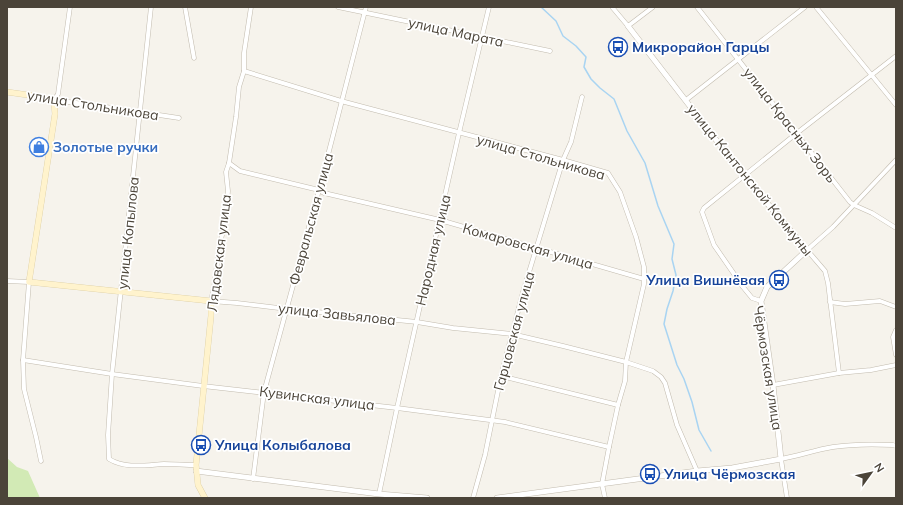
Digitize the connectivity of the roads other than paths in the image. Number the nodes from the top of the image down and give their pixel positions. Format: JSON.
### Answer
{"nodes":[{"id":1,"x":70,"y":7,"type":"edge"},
{"id":2,"x":151,"y":7,"type":"edge"},
{"id":3,"x":185,"y":7,"type":"edge"},
{"id":4,"x":251,"y":7,"type":"edge"},
{"id":5,"x":338,"y":7,"type":"edge"},
{"id":6,"x":366,"y":7,"type":"edge"},
{"id":7,"x":489,"y":7,"type":"edge"},
{"id":8,"x":612,"y":7,"type":"edge"},
{"id":9,"x":653,"y":7,"type":"edge"},
{"id":10,"x":697,"y":7,"type":"edge"},
{"id":11,"x":805,"y":7,"type":"edge"},
{"id":12,"x":816,"y":7,"type":"edge"},
{"id":13,"x":364,"y":13,"type":"junction"},
{"id":14,"x":628,"y":26,"type":"junction"},
{"id":15,"x":482,"y":37,"type":"junction"},
{"id":16,"x":550,"y":51,"type":"dead end"},
{"id":17,"x":896,"y":56,"type":"edge"},
{"id":18,"x":194,"y":58,"type":"dead end"},
{"id":19,"x":738,"y":59,"type":"junction"},
{"id":20,"x":244,"y":71,"type":"junction"},
{"id":21,"x":872,"y":75,"type":"junction"},
{"id":22,"x":7,"y":92,"type":"edge"},
{"id":23,"x":582,"y":97,"type":"dead end"},
{"id":24,"x":54,"y":100,"type":"junction"},
{"id":25,"x":686,"y":100,"type":"junction"},
{"id":26,"x":341,"y":101,"type":"junction"},
{"id":27,"x":896,"y":105,"type":"edge"},
{"id":28,"x":140,"y":112,"type":"junction"},
{"id":29,"x":179,"y":118,"type":"dead end"},
{"id":30,"x":459,"y":133,"type":"junction"},
{"id":31,"x":797,"y":133,"type":"junction"},
{"id":32,"x":564,"y":160,"type":"junction"},
{"id":33,"x":896,"y":160,"type":"edge"},
{"id":34,"x":229,"y":163,"type":"junction"},
{"id":35,"x":744,"y":176,"type":"junction"},
{"id":36,"x":319,"y":190,"type":"junction"},
{"id":37,"x":854,"y":205,"type":"junction"},
{"id":38,"x":440,"y":220,"type":"junction"},
{"id":39,"x":896,"y":228,"type":"edge"},
{"id":40,"x":537,"y":248,"type":"junction"},
{"id":41,"x":806,"y":250,"type":"junction"},
{"id":42,"x":644,"y":279,"type":"junction"},
{"id":43,"x":7,"y":280,"type":"edge"},
{"id":44,"x":29,"y":282,"type":"junction"},
{"id":45,"x":122,"y":292,"type":"junction"},
{"id":46,"x":211,"y":301,"type":"junction"},
{"id":47,"x":761,"y":301,"type":"junction"},
{"id":48,"x":830,"y":302,"type":"junction"},
{"id":49,"x":896,"y":307,"type":"edge"},
{"id":50,"x":287,"y":309,"type":"junction"},
{"id":51,"x":417,"y":322,"type":"junction"},
{"id":52,"x":896,"y":330,"type":"edge"},
{"id":53,"x":512,"y":334,"type":"junction"},
{"id":54,"x":896,"y":355,"type":"edge"},
{"id":55,"x":23,"y":360,"type":"junction"},
{"id":56,"x":626,"y":362,"type":"junction"},
{"id":57,"x":896,"y":365,"type":"edge"},
{"id":58,"x":839,"y":373,"type":"junction"},
{"id":59,"x":112,"y":374,"type":"junction"},
{"id":60,"x":501,"y":376,"type":"junction"},
{"id":61,"x":773,"y":385,"type":"junction"},
{"id":62,"x":203,"y":386,"type":"junction"},
{"id":63,"x":264,"y":392,"type":"junction"},
{"id":64,"x":618,"y":404,"type":"junction"},
{"id":65,"x":397,"y":408,"type":"junction"},
{"id":66,"x":492,"y":421,"type":"junction"},
{"id":67,"x":896,"y":446,"type":"edge"},
{"id":68,"x":609,"y":447,"type":"junction"},
{"id":69,"x":781,"y":459,"type":"junction"},
{"id":70,"x":41,"y":461,"type":"dead end"},
{"id":71,"x":196,"y":468,"type":"junction"},
{"id":72,"x":697,"y":471,"type":"junction"},
{"id":73,"x":253,"y":479,"type":"junction"},
{"id":74,"x":602,"y":484,"type":"junction"},
{"id":75,"x":379,"y":494,"type":"junction"},
{"id":76,"x":205,"y":498,"type":"edge"},
{"id":77,"x":428,"y":498,"type":"edge"},
{"id":78,"x":473,"y":498,"type":"edge"},
{"id":79,"x":497,"y":498,"type":"edge"},
{"id":80,"x":605,"y":498,"type":"edge"},
{"id":81,"x":787,"y":498,"type":"edge"}],
"edges":[{"from":1,"to":24,"type":"street"},
{"from":2,"to":28,"type":"street","name":"улица Копылова"},
{"from":3,"to":18,"type":"street"},
{"from":4,"to":20,"type":"street","name":"Лядовская улица"},
{"from":5,"to":13,"type":"street","name":"улица Марата"},
{"from":6,"to":13,"type":"street","name":"Февральская улица"},
{"from":7,"to":15,"type":"street","name":"Народная улица"},
{"from":8,"to":14,"type":"street","name":"улица Кантонской Коммуны"},
{"from":9,"to":14,"type":"street"},
{"from":10,"to":19,"type":"street","name":"улица Красных Зорь"},
{"from":11,"to":19,"type":"street"},
{"from":12,"to":21,"type":"street"},
{"from":13,"to":15,"type":"street","name":"улица Марата"},
{"from":13,"to":26,"type":"street","name":"Февральская улица"},
{"from":14,"to":25,"type":"street","name":"улица Кантонской Коммуны"},
{"from":15,"to":16,"type":"street","name":"улица Марата"},
{"from":15,"to":30,"type":"street","name":"Народная улица"},
{"from":17,"to":21,"type":"street"},
{"from":19,"to":25,"type":"street"},
{"from":19,"to":31,"type":"street","name":"улица Красных Зорь"},
{"from":20,"to":26,"type":"street","name":"улица Стольникова"},
{"from":20,"to":34,"type":"street","name":"Лядовская улица"},
{"from":21,"to":27,"type":"street"},
{"from":21,"to":31,"type":"street"},
{"from":22,"to":24,"type":"main road","name":"улица Стольникова"},
{"from":23,"to":32,"type":"street","name":"Гарцовская улица"},
{"from":24,"to":28,"type":"street","name":"улица Стольникова"},
{"from":24,"to":44,"type":"main road"},
{"from":25,"to":35,"type":"street","name":"улица Кантонской Коммуны"},
{"from":26,"to":30,"type":"street","name":"улица Стольникова"},
{"from":26,"to":36,"type":"street","name":"Февральская улица"},
{"from":28,"to":29,"type":"street","name":"улица Стольникова"},
{"from":28,"to":45,"type":"street","name":"улица Копылова"},
{"from":30,"to":32,"type":"street","name":"улица Стольникова"},
{"from":30,"to":38,"type":"street","name":"Народная улица"},
{"from":31,"to":35,"type":"street"},
{"from":31,"to":37,"type":"street","name":"улица Красных Зорь"},
{"from":32,"to":40,"type":"street","name":"Гарцовская улица"},
{"from":32,"to":42,"type":"street","name":"улица Стольникова"},
{"from":33,"to":37,"type":"street"},
{"from":34,"to":36,"type":"street","name":"Комаровская улица"},
{"from":34,"to":46,"type":"street","name":"Лядовская улица"},
{"from":35,"to":41,"type":"street","name":"улица Кантонской Коммуны"},
{"from":35,"to":47,"type":"street","name":"Чёрмозская улица"},
{"from":36,"to":38,"type":"street","name":"Комаровская улица"},
{"from":36,"to":50,"type":"street","name":"Февральская улица"},
{"from":37,"to":39,"type":"street","name":"улица Красных Зорь"},
{"from":37,"to":41,"type":"street"},
{"from":38,"to":40,"type":"street","name":"Комаровская улица"},
{"from":38,"to":51,"type":"street","name":"Народная улица"},
{"from":40,"to":42,"type":"street","name":"Комаровская улица"},
{"from":40,"to":53,"type":"street","name":"Гарцовская улица"},
{"from":41,"to":47,"type":"street"},
{"from":41,"to":48,"type":"street","name":"улица Кантонской Коммуны"},
{"from":42,"to":56,"type":"street","name":"улица Стольникова"},
{"from":43,"to":44,"type":"street","name":"улица Завьялова"},
{"from":44,"to":45,"type":"main road","name":"улица Завьялова"},
{"from":44,"to":55,"type":"street"},
{"from":45,"to":46,"type":"main road","name":"улица Завьялова"},
{"from":45,"to":59,"type":"street","name":"улица Копылова"},
{"from":46,"to":50,"type":"street","name":"улица Завьялова"},
{"from":46,"to":62,"type":"main road","name":"Лядовская улица"},
{"from":47,"to":61,"type":"street","name":"Чёрмозская улица"},
{"from":48,"to":49,"type":"street"},
{"from":48,"to":58,"type":"street","name":"улица Кантонской Коммуны"},
{"from":50,"to":51,"type":"street","name":"улица Завьялова"},
{"from":50,"to":63,"type":"street","name":"Февральская улица"},
{"from":51,"to":53,"type":"street","name":"улица Завьялова"},
{"from":51,"to":65,"type":"street","name":"Народная улица"},
{"from":52,"to":54,"type":"street"},
{"from":53,"to":56,"type":"street","name":"улица Завьялова"},
{"from":53,"to":60,"type":"street","name":"Гарцовская улица"},
{"from":55,"to":59,"type":"street","name":"Кувинская улица"},
{"from":55,"to":70,"type":"street"},
{"from":56,"to":64,"type":"street","name":"улица Стольникова"},
{"from":56,"to":72,"type":"street","name":"улица Завьялова"},
{"from":57,"to":58,"type":"street"},
{"from":58,"to":61,"type":"street"},
{"from":59,"to":62,"type":"street","name":"Кувинская улица"},
{"from":59,"to":71,"type":"street","name":"улица Копылова"},
{"from":60,"to":64,"type":"street"},
{"from":60,"to":66,"type":"street","name":"Гарцовская улица"},
{"from":61,"to":69,"type":"street","name":"Чёрмозская улица"},
{"from":62,"to":63,"type":"street","name":"Кувинская улица"},
{"from":62,"to":71,"type":"main road","name":"Лядовская улица"},
{"from":63,"to":65,"type":"street","name":"Кувинская улица"},
{"from":63,"to":73,"type":"street","name":"Февральская улица"},
{"from":64,"to":68,"type":"street","name":"улица Стольникова"},
{"from":65,"to":66,"type":"street","name":"Кувинская улица"},
{"from":65,"to":75,"type":"street","name":"Народная улица"},
{"from":66,"to":68,"type":"street","name":"Кувинская улица"},
{"from":66,"to":78,"type":"street","name":"Гарцовская улица"},
{"from":67,"to":69,"type":"street"},
{"from":68,"to":74,"type":"street","name":"улица Стольникова"},
{"from":69,"to":72,"type":"street"},
{"from":69,"to":81,"type":"street","name":"Чёрмозская улица"},
{"from":71,"to":73,"type":"street"},
{"from":71,"to":76,"type":"main road","name":"Лядовская улица"},
{"from":72,"to":74,"type":"street"},
{"from":73,"to":75,"type":"street"},
{"from":74,"to":79,"type":"street"},
{"from":74,"to":80,"type":"street","name":"улица Стольникова"},
{"from":75,"to":77,"type":"street"}]}
